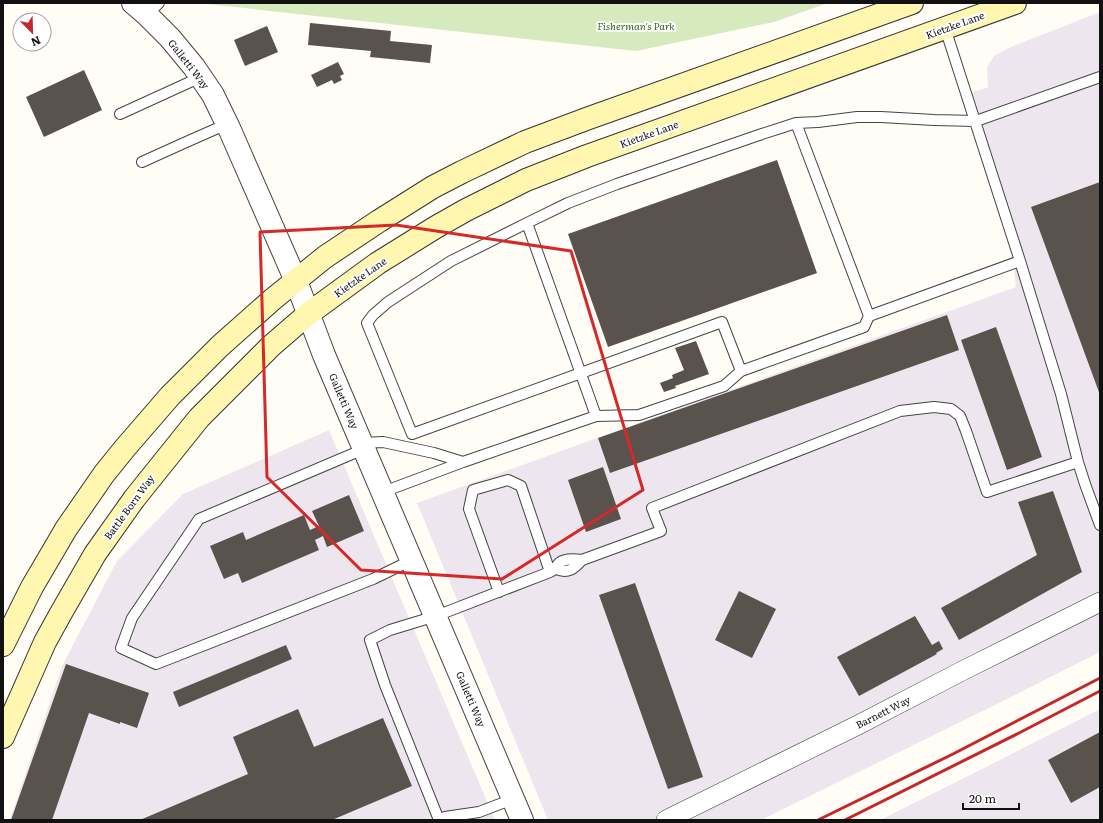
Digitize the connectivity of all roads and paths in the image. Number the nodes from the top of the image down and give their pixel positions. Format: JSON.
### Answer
{"nodes":[{"id":1,"x":912,"y":3,"type":"edge"},
{"id":2,"x":1015,"y":3,"type":"edge"},
{"id":3,"x":146,"y":7,"type":"edge"},
{"id":4,"x":945,"y":28,"type":"junction"},
{"id":5,"x":201,"y":77,"type":"junction"},
{"id":6,"x":1100,"y":77,"type":"edge"},
{"id":7,"x":120,"y":114,"type":"dead end"},
{"id":8,"x":976,"y":121,"type":"junction"},
{"id":9,"x":796,"y":123,"type":"junction"},
{"id":10,"x":227,"y":124,"type":"junction"},
{"id":11,"x":142,"y":162,"type":"dead end"},
{"id":12,"x":527,"y":223,"type":"junction"},
{"id":13,"x":1020,"y":261,"type":"junction"},
{"id":14,"x":296,"y":281,"type":"junction"},
{"id":15,"x":308,"y":314,"type":"junction"},
{"id":16,"x":870,"y":316,"type":"junction"},
{"id":17,"x":741,"y":371,"type":"junction"},
{"id":18,"x":582,"y":373,"type":"junction"},
{"id":19,"x":596,"y":416,"type":"junction"},
{"id":20,"x":363,"y":446,"type":"junction"},
{"id":21,"x":463,"y":462,"type":"junction"},
{"id":22,"x":1078,"y":462,"type":"junction"},
{"id":23,"x":382,"y":492,"type":"junction"},
{"id":24,"x":1100,"y":525,"type":"edge"},
{"id":25,"x":412,"y":560,"type":"junction"},
{"id":26,"x":553,"y":570,"type":"junction"},
{"id":27,"x":499,"y":592,"type":"junction"},
{"id":28,"x":1100,"y":602,"type":"edge"},
{"id":29,"x":436,"y":616,"type":"junction"},
{"id":30,"x":4,"y":643,"type":"edge"},
{"id":31,"x":3,"y":737,"type":"edge"},
{"id":32,"x":513,"y":799,"type":"junction"},
{"id":33,"x":439,"y":820,"type":"edge"},
{"id":34,"x":522,"y":820,"type":"edge"},
{"id":35,"x":666,"y":820,"type":"edge"}],
"edges":[{"from":1,"to":14,"type":"main road"},
{"from":2,"to":4,"type":"main road","name":"Kietzke Lane"},
{"from":3,"to":5,"type":"street","name":"Galletti Way"},
{"from":4,"to":8,"type":"lane"},
{"from":4,"to":15,"type":"main road","name":"Kietzke Lane"},
{"from":5,"to":7,"type":"lane"},
{"from":5,"to":10,"type":"street","name":"Galletti Way"},
{"from":6,"to":8,"type":"lane"},
{"from":8,"to":9,"type":"lane"},
{"from":8,"to":13,"type":"lane"},
{"from":9,"to":12,"type":"lane"},
{"from":9,"to":16,"type":"lane"},
{"from":10,"to":11,"type":"lane"},
{"from":10,"to":14,"type":"street","name":"Galletti Way"},
{"from":12,"to":18,"type":"lane"},
{"from":12,"to":18,"type":"lane"},
{"from":13,"to":16,"type":"lane"},
{"from":13,"to":22,"type":"lane"},
{"from":14,"to":15,"type":"street","name":"Galletti Way"},
{"from":14,"to":30,"type":"main road"},
{"from":15,"to":20,"type":"street","name":"Galletti Way"},
{"from":15,"to":31,"type":"main road","name":"Battle Born Way"},
{"from":16,"to":17,"type":"lane"},
{"from":17,"to":18,"type":"lane"},
{"from":17,"to":19,"type":"lane"},
{"from":18,"to":19,"type":"lane"},
{"from":19,"to":21,"type":"lane"},
{"from":20,"to":21,"type":"lane"},
{"from":20,"to":23,"type":"street","name":"Galletti Way"},
{"from":20,"to":25,"type":"lane"},
{"from":21,"to":23,"type":"lane"},
{"from":22,"to":24,"type":"lane"},
{"from":22,"to":26,"type":"lane"},
{"from":23,"to":25,"type":"street","name":"Galletti Way"},
{"from":25,"to":29,"type":"street","name":"Galletti Way"},
{"from":26,"to":27,"type":"lane"},
{"from":26,"to":27,"type":"lane"},
{"from":27,"to":29,"type":"lane"},
{"from":28,"to":35,"type":"street","name":"Barnett Way"},
{"from":29,"to":32,"type":"street","name":"Galletti Way"},
{"from":29,"to":33,"type":"lane"},
{"from":32,"to":33,"type":"lane"},
{"from":32,"to":34,"type":"street","name":"Galletti Way"}]}
